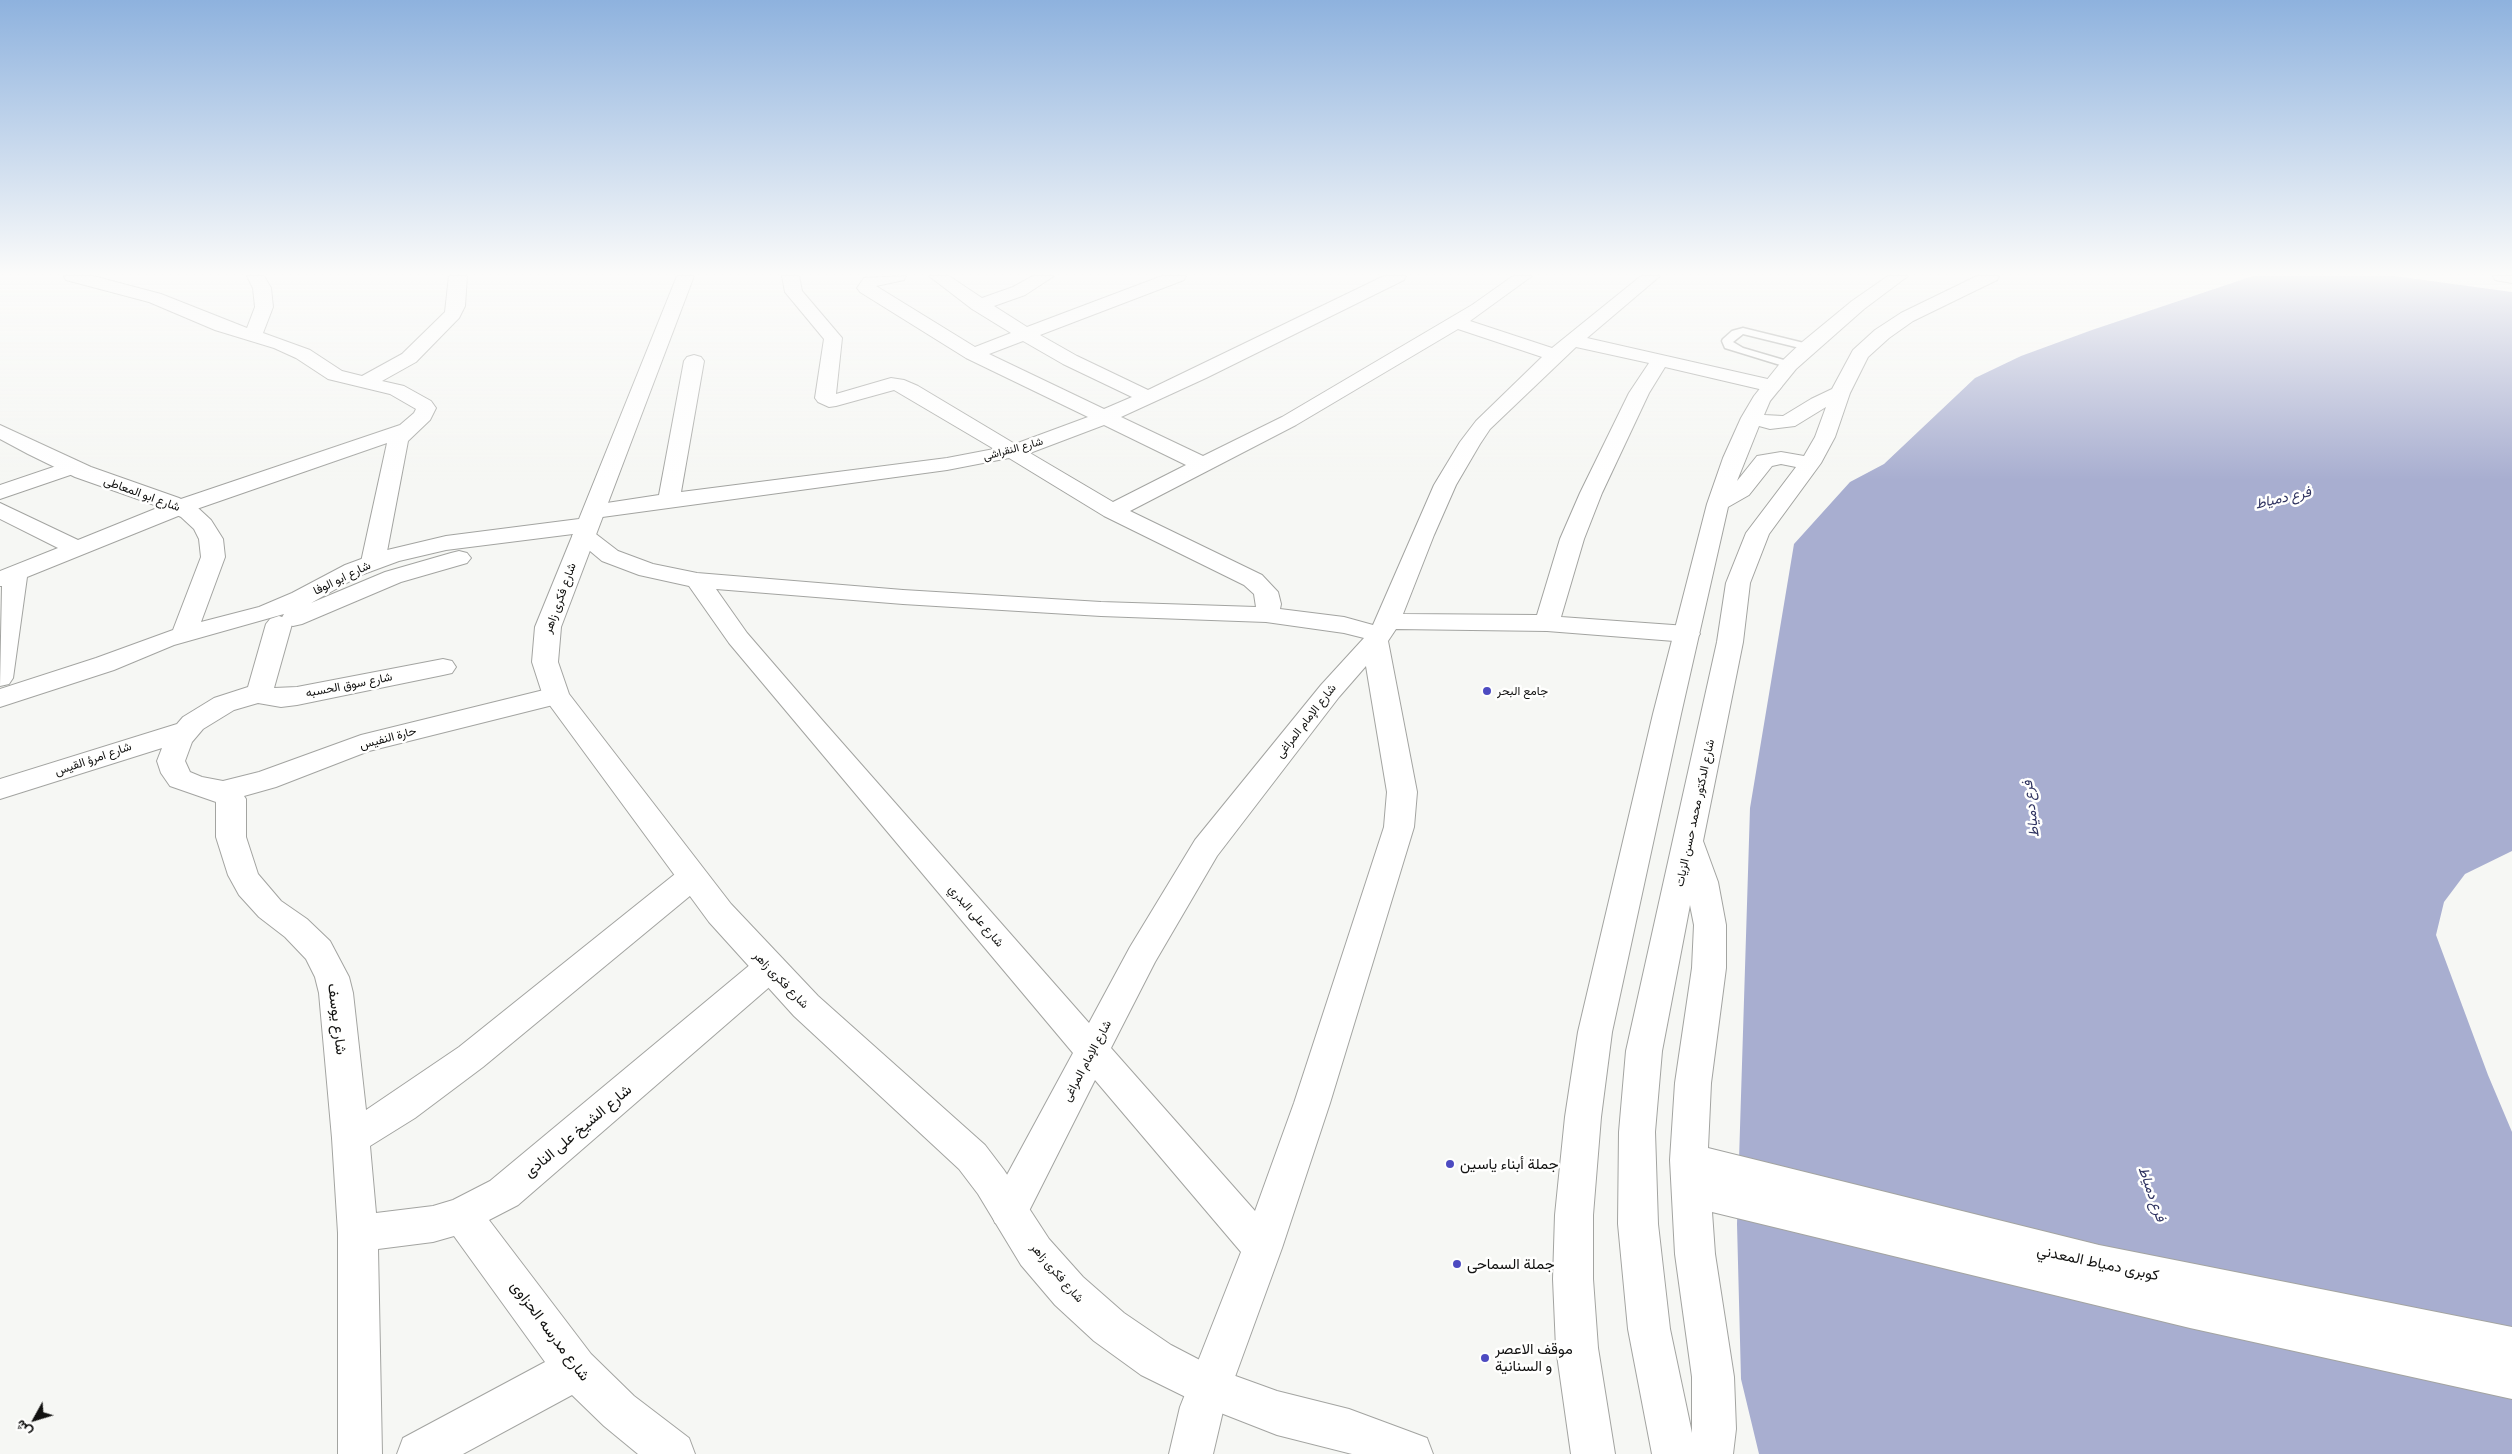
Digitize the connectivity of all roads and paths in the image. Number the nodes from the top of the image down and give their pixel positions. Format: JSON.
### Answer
{"nodes":[{"id":1,"x":276,"y":344,"type":"edge"},
{"id":2,"x":422,"y":344,"type":"edge"},
{"id":3,"x":659,"y":344,"type":"edge"},
{"id":4,"x":833,"y":344,"type":"edge"},
{"id":5,"x":957,"y":344,"type":"edge"},
{"id":6,"x":1001,"y":344,"type":"edge"},
{"id":7,"x":1042,"y":344,"type":"edge"},
{"id":8,"x":1262,"y":344,"type":"edge"},
{"id":9,"x":1418,"y":344,"type":"edge"},
{"id":10,"x":1546,"y":344,"type":"edge"},
{"id":11,"x":1568,"y":344,"type":"edge"},
{"id":12,"x":1728,"y":344,"type":"edge"},
{"id":13,"x":1760,"y":344,"type":"edge"},
{"id":14,"x":1815,"y":344,"type":"edge"},
{"id":15,"x":1871,"y":344,"type":"edge"},
{"id":16,"x":1563,"y":348,"type":"junction"},
{"id":17,"x":973,"y":354,"type":"junction"},
{"id":18,"x":1660,"y":360,"type":"junction"},
{"id":19,"x":694,"y":361,"type":"dead end"},
{"id":20,"x":1790,"y":366,"type":"junction"},
{"id":21,"x":366,"y":381,"type":"junction"},
{"id":22,"x":1840,"y":393,"type":"junction"},
{"id":23,"x":1148,"y":397,"type":"junction"},
{"id":24,"x":1104,"y":416,"type":"junction"},
{"id":25,"x":1752,"y":418,"type":"junction"},
{"id":26,"x":406,"y":430,"type":"junction"},
{"id":27,"x":1,"y":432,"type":"edge"},
{"id":28,"x":1014,"y":450,"type":"junction"},
{"id":29,"x":1810,"y":463,"type":"junction"},
{"id":30,"x":1204,"y":465,"type":"junction"},
{"id":31,"x":71,"y":466,"type":"junction"},
{"id":32,"x":0,"y":492,"type":"edge"},
{"id":33,"x":669,"y":500,"type":"junction"},
{"id":34,"x":1718,"y":504,"type":"junction"},
{"id":35,"x":180,"y":507,"type":"junction"},
{"id":36,"x":0,"y":510,"type":"edge"},
{"id":37,"x":1112,"y":511,"type":"junction"},
{"id":38,"x":589,"y":524,"type":"junction"},
{"id":39,"x":76,"y":548,"type":"junction"},
{"id":40,"x":374,"y":562,"type":"junction"},
{"id":41,"x":8,"y":576,"type":"edge"},
{"id":42,"x":697,"y":580,"type":"junction"},
{"id":43,"x":1266,"y":615,"type":"junction"},
{"id":44,"x":1547,"y":623,"type":"junction"},
{"id":45,"x":279,"y":624,"type":"junction"},
{"id":46,"x":1381,"y":632,"type":"junction"},
{"id":47,"x":184,"y":634,"type":"junction"},
{"id":48,"x":1687,"y":634,"type":"junction"},
{"id":49,"x":105,"y":664,"type":"junction"},
{"id":50,"x":443,"y":667,"type":"dead end"},
{"id":51,"x":0,"y":678,"type":"edge"},
{"id":52,"x":255,"y":694,"type":"junction"},
{"id":53,"x":556,"y":696,"type":"junction"},
{"id":54,"x":0,"y":698,"type":"edge"},
{"id":55,"x":186,"y":731,"type":"junction"},
{"id":56,"x":0,"y":789,"type":"edge"},
{"id":57,"x":223,"y":791,"type":"junction"},
{"id":58,"x":1690,"y":842,"type":"junction"},
{"id":59,"x":691,"y":878,"type":"junction"},
{"id":60,"x":769,"y":968,"type":"junction"},
{"id":61,"x":1092,"y":1051,"type":"junction"},
{"id":62,"x":351,"y":1138,"type":"junction"},
{"id":63,"x":1689,"y":1174,"type":"junction"},
{"id":64,"x":1009,"y":1210,"type":"junction"},
{"id":65,"x":462,"y":1215,"type":"junction"},
{"id":66,"x":358,"y":1234,"type":"junction"},
{"id":67,"x":1262,"y":1248,"type":"junction"},
{"id":68,"x":2512,"y":1348,"type":"edge"},
{"id":69,"x":576,"y":1369,"type":"junction"},
{"id":70,"x":2512,"y":1378,"type":"edge"},
{"id":71,"x":1208,"y":1387,"type":"junction"},
{"id":72,"x":360,"y":1454,"type":"edge"},
{"id":73,"x":419,"y":1454,"type":"edge"},
{"id":74,"x":673,"y":1454,"type":"edge"},
{"id":75,"x":1191,"y":1454,"type":"edge"},
{"id":76,"x":1411,"y":1454,"type":"edge"},
{"id":77,"x":1593,"y":1454,"type":"edge"},
{"id":78,"x":1674,"y":1454,"type":"edge"},
{"id":79,"x":1711,"y":1454,"type":"edge"}],
"edges":[{"from":1,"to":21,"type":"street"},
{"from":2,"to":21,"type":"street"},
{"from":3,"to":38,"type":"street","name":"شارع فكرى زاهر"},
{"from":4,"to":28,"type":"street"},
{"from":5,"to":17,"type":"street"},
{"from":6,"to":17,"type":"street"},
{"from":7,"to":23,"type":"street"},
{"from":8,"to":23,"type":"street","name":"شارع النقراشى"},
{"from":9,"to":30,"type":"street"},
{"from":10,"to":16,"type":"street"},
{"from":11,"to":16,"type":"street","name":"شارع الإمام المراغى"},
{"from":12,"to":20,"type":"lane"},
{"from":13,"to":20,"type":"lane"},
{"from":14,"to":20,"type":"street"},
{"from":15,"to":22,"type":"street","name":"شارع الدكتور محمد حسن الزيات"},
{"from":16,"to":18,"type":"street"},
{"from":16,"to":46,"type":"street","name":"شارع الإمام المراغى"},
{"from":17,"to":24,"type":"street"},
{"from":18,"to":20,"type":"street"},
{"from":18,"to":44,"type":"street"},
{"from":19,"to":33,"type":"street"},
{"from":20,"to":25,"type":"street"},
{"from":21,"to":26,"type":"street"},
{"from":22,"to":25,"type":"street"},
{"from":22,"to":29,"type":"street","name":"شارع الدكتور محمد حسن الزيات"},
{"from":23,"to":24,"type":"street","name":"شارع النقراشى"},
{"from":24,"to":28,"type":"street","name":"شارع النقراشى"},
{"from":24,"to":30,"type":"street"},
{"from":25,"to":34,"type":"street"},
{"from":26,"to":35,"type":"street"},
{"from":26,"to":40,"type":"street"},
{"from":27,"to":31,"type":"street","name":"شارع ابو المعاطى"},
{"from":28,"to":33,"type":"street","name":"شارع النقراشى"},
{"from":28,"to":37,"type":"street"},
{"from":29,"to":34,"type":"street"},
{"from":29,"to":58,"type":"street","name":"شارع الدكتور محمد حسن الزيات"},
{"from":30,"to":37,"type":"street"},
{"from":31,"to":32,"type":"street"},
{"from":31,"to":35,"type":"street","name":"شارع ابو المعاطى"},
{"from":33,"to":38,"type":"street","name":"شارع النقراشى"},
{"from":34,"to":48,"type":"street"},
{"from":35,"to":39,"type":"street"},
{"from":35,"to":47,"type":"street","name":"شارع ابو المعاطى"},
{"from":36,"to":39,"type":"street"},
{"from":37,"to":43,"type":"street"},
{"from":38,"to":40,"type":"street","name":"شارع ابو الوفا"},
{"from":38,"to":42,"type":"street"},
{"from":38,"to":45,"type":"street","name":"شارع ابو الوفا"},
{"from":38,"to":53,"type":"street","name":"شارع فكرى زاهر"},
{"from":39,"to":41,"type":"street"},
{"from":40,"to":47,"type":"street","name":"شارع ابو الوفا"},
{"from":41,"to":51,"type":"street"},
{"from":42,"to":43,"type":"street"},
{"from":42,"to":61,"type":"street","name":"شارع على البدري"},
{"from":43,"to":46,"type":"street"},
{"from":44,"to":46,"type":"street"},
{"from":44,"to":48,"type":"street"},
{"from":45,"to":49,"type":"street","name":"شارع ابو الوفا"},
{"from":45,"to":52,"type":"street"},
{"from":46,"to":61,"type":"street","name":"شارع الإمام المراغى"},
{"from":46,"to":67,"type":"street"},
{"from":47,"to":49,"type":"street","name":"شارع ابو الوفا"},
{"from":48,"to":77,"type":"street"},
{"from":49,"to":54,"type":"street","name":"شارع ابو الوفا"},
{"from":50,"to":52,"type":"street","name":"شارع سوق الحسبه"},
{"from":52,"to":55,"type":"street"},
{"from":53,"to":57,"type":"street","name":"حارة النفيس"},
{"from":53,"to":59,"type":"street","name":"شارع فكرى زاهر"},
{"from":55,"to":56,"type":"street","name":"شارع امرؤ القيس"},
{"from":55,"to":57,"type":"street"},
{"from":57,"to":62,"type":"street","name":"شارع يوسف"},
{"from":58,"to":63,"type":"street"},
{"from":58,"to":78,"type":"street","name":"شارع الدكتور محمد حسن الزيات"},
{"from":59,"to":60,"type":"street","name":"شارع فكرى زاهر"},
{"from":59,"to":62,"type":"street"},
{"from":60,"to":64,"type":"street","name":"شارع فكرى زاهر"},
{"from":60,"to":65,"type":"street","name":"شارع الشيخ على النادى"},
{"from":61,"to":64,"type":"street","name":"شارع الإمام المراغى"},
{"from":61,"to":67,"type":"street","name":"شارع على البدري"},
{"from":62,"to":66,"type":"street","name":"شارع يوسف"},
{"from":63,"to":68,"type":"street","name":"كوبرى دمياط المعدني"},
{"from":63,"to":70,"type":"street","name":"كوبرى دمياط المعدني"},
{"from":63,"to":79,"type":"street"},
{"from":64,"to":71,"type":"street","name":"شارع فكرى زاهر"},
{"from":65,"to":66,"type":"street","name":"شارع الشيخ على النادى"},
{"from":65,"to":69,"type":"street","name":"شارع مدرسه الحزاوى"},
{"from":66,"to":72,"type":"street","name":"شارع يوسف"},
{"from":67,"to":71,"type":"street"},
{"from":69,"to":73,"type":"street"},
{"from":69,"to":74,"type":"street","name":"شارع مدرسه الحزاوى"},
{"from":71,"to":75,"type":"street"},
{"from":71,"to":76,"type":"street","name":"شارع فكرى زاهر"}]}
